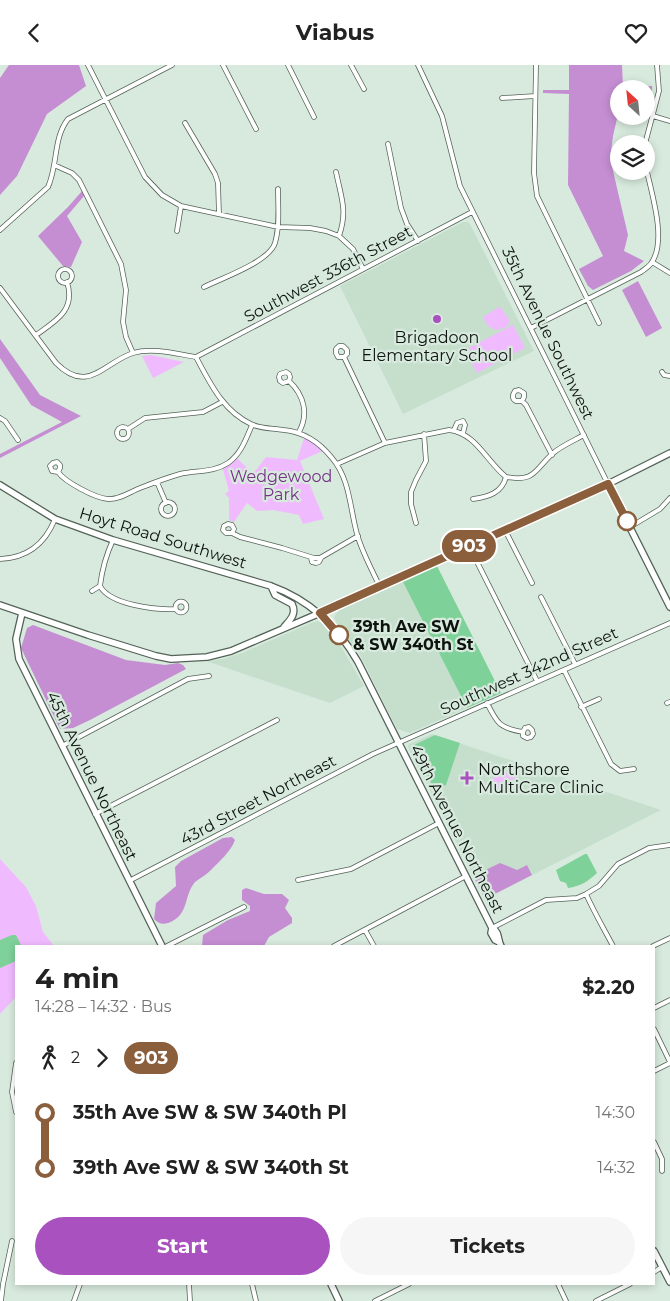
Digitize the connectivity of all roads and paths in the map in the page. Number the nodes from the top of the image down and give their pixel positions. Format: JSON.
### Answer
{"nodes":[{"id":1,"x":88,"y":65,"type":"edge"},
{"id":2,"x":172,"y":65,"type":"edge"},
{"id":3,"x":223,"y":65,"type":"edge"},
{"id":4,"x":288,"y":65,"type":"edge"},
{"id":5,"x":351,"y":65,"type":"edge"},
{"id":6,"x":418,"y":65,"type":"edge"},
{"id":7,"x":536,"y":65,"type":"edge"},
{"id":8,"x":657,"y":65,"type":"edge"},
{"id":9,"x":364,"y":89,"type":"dead end"},
{"id":10,"x":535,"y":96,"type":"junction"},
{"id":11,"x":502,"y":98,"type":"dead end"},
{"id":12,"x":105,"y":99,"type":"junction"},
{"id":13,"x":655,"y":106,"type":"edge"},
{"id":14,"x":314,"y":117,"type":"dead end"},
{"id":15,"x":655,"y":117,"type":"edge"},
{"id":16,"x":670,"y":121,"type":"edge"},
{"id":17,"x":185,"y":123,"type":"dead end"},
{"id":18,"x":256,"y":129,"type":"dead end"},
{"id":19,"x":388,"y":144,"type":"dead end"},
{"id":20,"x":54,"y":165,"type":"junction"},
{"id":21,"x":336,"y":172,"type":"dead end"},
{"id":22,"x":649,"y":180,"type":"edge"},
{"id":23,"x":278,"y":189,"type":"dead end"},
{"id":24,"x":181,"y":206,"type":"junction"},
{"id":25,"x":472,"y":212,"type":"junction"},
{"id":26,"x":219,"y":214,"type":"junction"},
{"id":27,"x":278,"y":227,"type":"junction"},
{"id":28,"x":0,"y":230,"type":"edge"},
{"id":29,"x":177,"y":231,"type":"dead end"},
{"id":30,"x":339,"y":236,"type":"junction"},
{"id":31,"x":418,"y":241,"type":"junction"},
{"id":32,"x":652,"y":262,"type":"junction"},
{"id":33,"x":363,"y":269,"type":"junction"},
{"id":34,"x":670,"y":273,"type":"edge"},
{"id":35,"x":67,"y":282,"type":"dead end"},
{"id":36,"x":204,"y":287,"type":"dead end"},
{"id":37,"x":0,"y":288,"type":"edge"},
{"id":38,"x":126,"y":290,"type":"junction"},
{"id":39,"x":132,"y":291,"type":"dead end"},
{"id":40,"x":588,"y":299,"type":"junction"},
{"id":41,"x":599,"y":323,"type":"dead end"},
{"id":42,"x":531,"y":328,"type":"junction"},
{"id":43,"x":36,"y":335,"type":"junction"},
{"id":44,"x":133,"y":353,"type":"junction"},
{"id":45,"x":196,"y":357,"type":"junction"},
{"id":46,"x":344,"y":357,"type":"dead end"},
{"id":47,"x":662,"y":372,"type":"dead end"},
{"id":48,"x":670,"y":376,"type":"edge"},
{"id":49,"x":289,"y":381,"type":"dead end"},
{"id":50,"x":522,"y":401,"type":"dead end"},
{"id":51,"x":222,"y":402,"type":"junction"},
{"id":52,"x":0,"y":418,"type":"edge"},
{"id":53,"x":252,"y":425,"type":"junction"},
{"id":54,"x":128,"y":429,"type":"dead end"},
{"id":55,"x":456,"y":431,"type":"junction"},
{"id":56,"x":299,"y":432,"type":"junction"},
{"id":57,"x":463,"y":433,"type":"junction"},
{"id":58,"x":424,"y":434,"type":"junction"},
{"id":59,"x":584,"y":435,"type":"junction"},
{"id":60,"x":18,"y":440,"type":"dead end"},
{"id":61,"x":385,"y":443,"type":"junction"},
{"id":62,"x":670,"y":453,"type":"edge"},
{"id":63,"x":552,"y":455,"type":"junction"},
{"id":64,"x":337,"y":464,"type":"junction"},
{"id":65,"x":58,"y":472,"type":"dead end"},
{"id":66,"x":506,"y":477,"type":"junction"},
{"id":67,"x":157,"y":481,"type":"junction"},
{"id":68,"x":608,"y":484,"type":"junction"},
{"id":69,"x":0,"y":485,"type":"edge"},
{"id":70,"x":670,"y":498,"type":"edge"},
{"id":71,"x":473,"y":499,"type":"dead end"},
{"id":72,"x":166,"y":503,"type":"dead end"},
{"id":73,"x":56,"y":519,"type":"junction"},
{"id":74,"x":416,"y":523,"type":"dead end"},
{"id":75,"x":630,"y":527,"type":"junction"},
{"id":76,"x":505,"y":530,"type":"junction"},
{"id":77,"x":232,"y":533,"type":"dead end"},
{"id":78,"x":358,"y":536,"type":"junction"},
{"id":79,"x":113,"y":540,"type":"junction"},
{"id":80,"x":470,"y":546,"type":"junction"},
{"id":81,"x":0,"y":559,"type":"edge"},
{"id":82,"x":532,"y":583,"type":"dead end"},
{"id":83,"x":100,"y":586,"type":"junction"},
{"id":84,"x":271,"y":586,"type":"junction"},
{"id":85,"x":380,"y":587,"type":"junction"},
{"id":86,"x":92,"y":591,"type":"dead end"},
{"id":87,"x":541,"y":597,"type":"dead end"},
{"id":88,"x":0,"y":605,"type":"edge"},
{"id":89,"x":670,"y":607,"type":"edge"},
{"id":90,"x":176,"y":609,"type":"dead end"},
{"id":91,"x":22,"y":613,"type":"junction"},
{"id":92,"x":320,"y":613,"type":"junction"},
{"id":93,"x":670,"y":623,"type":"edge"},
{"id":94,"x":282,"y":630,"type":"junction"},
{"id":95,"x":575,"y":665,"type":"junction"},
{"id":96,"x":564,"y":669,"type":"junction"},
{"id":97,"x":209,"y":676,"type":"dead end"},
{"id":98,"x":537,"y":681,"type":"junction"},
{"id":99,"x":599,"y":699,"type":"dead end"},
{"id":100,"x":487,"y":703,"type":"junction"},
{"id":101,"x":581,"y":707,"type":"junction"},
{"id":102,"x":276,"y":720,"type":"dead end"},
{"id":103,"x":523,"y":732,"type":"dead end"},
{"id":104,"x":399,"y":743,"type":"junction"},
{"id":105,"x":62,"y":746,"type":"junction"},
{"id":106,"x":634,"y":769,"type":"dead end"},
{"id":107,"x":95,"y":814,"type":"junction"},
{"id":108,"x":439,"y":823,"type":"junction"},
{"id":109,"x":670,"y":845,"type":"edge"},
{"id":110,"x":466,"y":876,"type":"junction"},
{"id":111,"x":298,"y":880,"type":"dead end"},
{"id":112,"x":129,"y":881,"type":"junction"},
{"id":113,"x":586,"y":894,"type":"junction"},
{"id":114,"x":244,"y":907,"type":"dead end"},
{"id":115,"x":492,"y":928,"type":"junction"},
{"id":116,"x":366,"y":930,"type":"junction"},
{"id":117,"x":670,"y":938,"type":"edge"},
{"id":118,"x":500,"y":944,"type":"edge"},
{"id":119,"x":161,"y":945,"type":"edge"},
{"id":120,"x":169,"y":945,"type":"edge"},
{"id":121,"x":336,"y":945,"type":"edge"},
{"id":122,"x":374,"y":945,"type":"edge"},
{"id":123,"x":612,"y":945,"type":"edge"},
{"id":124,"x":655,"y":945,"type":"edge"},
{"id":125,"x":670,"y":1000,"type":"edge"},
{"id":126,"x":655,"y":1008,"type":"edge"},
{"id":127,"x":655,"y":1031,"type":"edge"},
{"id":128,"x":670,"y":1062,"type":"edge"},
{"id":129,"x":15,"y":1070,"type":"edge"},
{"id":130,"x":655,"y":1070,"type":"edge"},
{"id":131,"x":15,"y":1107,"type":"edge"},
{"id":132,"x":655,"y":1144,"type":"edge"},
{"id":133,"x":662,"y":1171,"type":"dead end"},
{"id":134,"x":12,"y":1241,"type":"dead end"},
{"id":135,"x":655,"y":1253,"type":"edge"},
{"id":136,"x":662,"y":1267,"type":"junction"},
{"id":137,"x":655,"y":1271,"type":"edge"},
{"id":138,"x":670,"y":1282,"type":"edge"},
{"id":139,"x":80,"y":1285,"type":"edge"},
{"id":140,"x":189,"y":1285,"type":"edge"},
{"id":141,"x":252,"y":1285,"type":"edge"},
{"id":142,"x":331,"y":1285,"type":"edge"},
{"id":143,"x":407,"y":1285,"type":"edge"},
{"id":144,"x":558,"y":1285,"type":"edge"},
{"id":145,"x":626,"y":1285,"type":"edge"},
{"id":146,"x":606,"y":1296,"type":"junction"},
{"id":147,"x":1,"y":1301,"type":"edge"},
{"id":148,"x":74,"y":1301,"type":"edge"},
{"id":149,"x":190,"y":1301,"type":"edge"},
{"id":150,"x":256,"y":1301,"type":"edge"},
{"id":151,"x":339,"y":1301,"type":"edge"},
{"id":152,"x":375,"y":1301,"type":"edge"},
{"id":153,"x":566,"y":1301,"type":"edge"},
{"id":154,"x":596,"y":1301,"type":"edge"},
{"id":155,"x":609,"y":1301,"type":"edge"}],
"edges":[{"from":1,"to":12,"type":"street"},
{"from":2,"to":12,"type":"street"},
{"from":3,"to":18,"type":"street"},
{"from":4,"to":14,"type":"street"},
{"from":5,"to":9,"type":"street"},
{"from":6,"to":25,"type":"street","name":"35th Avenue Southwest"},
{"from":7,"to":10,"type":"street"},
{"from":8,"to":13,"type":"street"},
{"from":10,"to":11,"type":"street"},
{"from":10,"to":40,"type":"street"},
{"from":12,"to":20,"type":"street"},
{"from":12,"to":24,"type":"street"},
{"from":15,"to":16,"type":"street"},
{"from":17,"to":26,"type":"street"},
{"from":19,"to":31,"type":"street"},
{"from":20,"to":28,"type":"street"},
{"from":20,"to":38,"type":"street"},
{"from":21,"to":30,"type":"street"},
{"from":22,"to":32,"type":"street"},
{"from":23,"to":27,"type":"street"},
{"from":24,"to":26,"type":"street"},
{"from":24,"to":29,"type":"street"},
{"from":25,"to":31,"type":"street","name":"Southwest 336th Street"},
{"from":25,"to":42,"type":"street","name":"35th Avenue Southwest"},
{"from":26,"to":27,"type":"street"},
{"from":27,"to":30,"type":"street"},
{"from":27,"to":36,"type":"street"},
{"from":30,"to":33,"type":"street"},
{"from":31,"to":33,"type":"street","name":"Southwest 336th Street"},
{"from":32,"to":34,"type":"street"},
{"from":32,"to":40,"type":"street"},
{"from":33,"to":45,"type":"street","name":"Southwest 336th Street"},
{"from":35,"to":43,"type":"street"},
{"from":37,"to":43,"type":"street"},
{"from":38,"to":39,"type":"street"},
{"from":38,"to":44,"type":"street"},
{"from":40,"to":41,"type":"street"},
{"from":40,"to":42,"type":"street"},
{"from":42,"to":59,"type":"street","name":"35th Avenue Southwest"},
{"from":43,"to":44,"type":"street"},
{"from":44,"to":45,"type":"street"},
{"from":45,"to":51,"type":"street"},
{"from":46,"to":61,"type":"street"},
{"from":47,"to":48,"type":"street"},
{"from":49,"to":56,"type":"street"},
{"from":50,"to":63,"type":"street"},
{"from":51,"to":53,"type":"street"},
{"from":51,"to":54,"type":"street"},
{"from":52,"to":60,"type":"street"},
{"from":53,"to":56,"type":"street"},
{"from":53,"to":67,"type":"street"},
{"from":55,"to":57,"type":"street"},
{"from":55,"to":57,"type":"street"},
{"from":55,"to":58,"type":"street"},
{"from":56,"to":64,"type":"street"},
{"from":57,"to":66,"type":"street"},
{"from":58,"to":61,"type":"street"},
{"from":58,"to":74,"type":"street"},
{"from":59,"to":63,"type":"street"},
{"from":59,"to":68,"type":"street","name":"35th Avenue Southwest"},
{"from":61,"to":64,"type":"street"},
{"from":62,"to":68,"type":"main road"},
{"from":63,"to":66,"type":"street"},
{"from":64,"to":78,"type":"street"},
{"from":65,"to":67,"type":"street"},
{"from":66,"to":71,"type":"street"},
{"from":67,"to":72,"type":"street"},
{"from":68,"to":75,"type":"main road","name":"35th Avenue Southwest"},
{"from":68,"to":76,"type":"main road"},
{"from":69,"to":73,"type":"main road","name":"Hoyt Road Southwest"},
{"from":70,"to":75,"type":"street"},
{"from":73,"to":79,"type":"main road","name":"Hoyt Road Southwest"},
{"from":73,"to":81,"type":"street"},
{"from":75,"to":89,"type":"main road","name":"35th Avenue Southwest"},
{"from":76,"to":80,"type":"main road"},
{"from":76,"to":82,"type":"street"},
{"from":77,"to":78,"type":"street"},
{"from":78,"to":85,"type":"street"},
{"from":79,"to":83,"type":"street"},
{"from":79,"to":84,"type":"main road","name":"Hoyt Road Southwest"},
{"from":80,"to":85,"type":"main road"},
{"from":80,"to":98,"type":"street"},
{"from":83,"to":86,"type":"street"},
{"from":83,"to":90,"type":"street"},
{"from":84,"to":92,"type":"main road","name":"Hoyt Road Southwest"},
{"from":84,"to":94,"type":"main road"},
{"from":85,"to":92,"type":"main road"},
{"from":87,"to":95,"type":"street"},
{"from":88,"to":91,"type":"main road"},
{"from":91,"to":94,"type":"main road"},
{"from":91,"to":105,"type":"main road","name":"45th Avenue Northeast"},
{"from":92,"to":94,"type":"main road"},
{"from":92,"to":104,"type":"main road","name":"49th Avenue Northeast"},
{"from":93,"to":95,"type":"street","name":"Southwest 342nd Street"},
{"from":95,"to":96,"type":"street","name":"Southwest 342nd Street"},
{"from":96,"to":98,"type":"street","name":"Southwest 342nd Street"},
{"from":96,"to":101,"type":"street"},
{"from":97,"to":105,"type":"street"},
{"from":98,"to":100,"type":"street","name":"Southwest 342nd Street"},
{"from":99,"to":101,"type":"street"},
{"from":100,"to":103,"type":"street"},
{"from":100,"to":104,"type":"street","name":"Southwest 342nd Street"},
{"from":101,"to":106,"type":"street"},
{"from":102,"to":107,"type":"street"},
{"from":104,"to":108,"type":"main road","name":"49th Avenue Northeast"},
{"from":104,"to":112,"type":"street","name":"43rd Street Northeast"},
{"from":105,"to":107,"type":"main road","name":"45th Avenue Northeast"},
{"from":107,"to":112,"type":"main road","name":"45th Avenue Northeast"},
{"from":108,"to":110,"type":"main road","name":"49th Avenue Northeast"},
{"from":108,"to":111,"type":"street"},
{"from":109,"to":113,"type":"street"},
{"from":110,"to":115,"type":"main road","name":"49th Avenue Northeast"},
{"from":110,"to":116,"type":"street"},
{"from":112,"to":119,"type":"main road","name":"45th Avenue Northeast"},
{"from":113,"to":115,"type":"street"},
{"from":113,"to":123,"type":"street"},
{"from":114,"to":120,"type":"street"},
{"from":115,"to":118,"type":"main road","name":"49th Avenue Northeast"},
{"from":116,"to":121,"type":"street"},
{"from":116,"to":122,"type":"street"},
{"from":117,"to":124,"type":"street"},
{"from":125,"to":126,"type":"street"},
{"from":127,"to":128,"type":"street"},
{"from":128,"to":130,"type":"street"},
{"from":129,"to":131,"type":"street"},
{"from":132,"to":133,"type":"street"},
{"from":134,"to":147,"type":"street"},
{"from":135,"to":136,"type":"main road"},
{"from":136,"to":137,"type":"street"},
{"from":136,"to":138,"type":"main road"},
{"from":139,"to":148,"type":"street"},
{"from":140,"to":149,"type":"street"},
{"from":141,"to":150,"type":"street"},
{"from":142,"to":151,"type":"main road"},
{"from":143,"to":152,"type":"street"},
{"from":144,"to":153,"type":"street"},
{"from":145,"to":146,"type":"street"},
{"from":146,"to":154,"type":"street"},
{"from":146,"to":155,"type":"street"}]}
